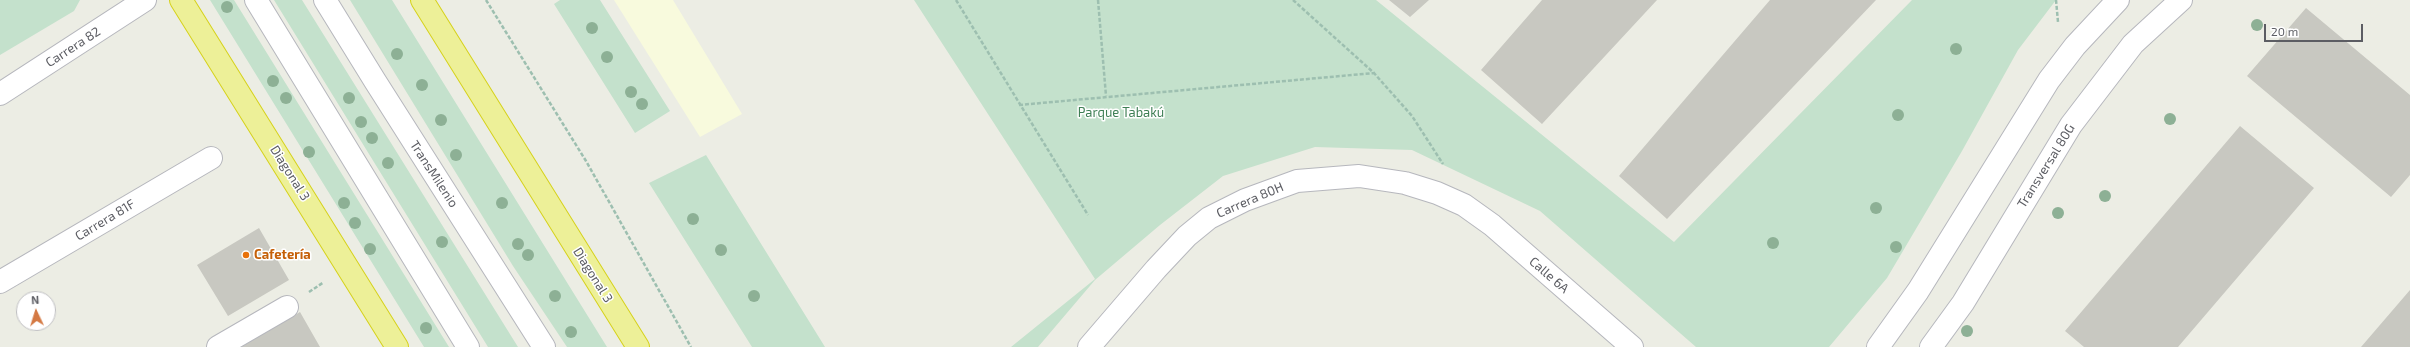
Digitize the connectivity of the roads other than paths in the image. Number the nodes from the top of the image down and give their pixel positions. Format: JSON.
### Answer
{"nodes":[{"id":1,"x":146,"y":0,"type":"edge"},
{"id":2,"x":181,"y":0,"type":"edge"},
{"id":3,"x":256,"y":0,"type":"edge"},
{"id":4,"x":325,"y":0,"type":"edge"},
{"id":5,"x":422,"y":0,"type":"edge"},
{"id":6,"x":2118,"y":0,"type":"edge"},
{"id":7,"x":2181,"y":0,"type":"edge"},
{"id":8,"x":0,"y":94,"type":"edge"},
{"id":9,"x":211,"y":158,"type":"dead end"},
{"id":10,"x":1464,"y":205,"type":"joint"},
{"id":11,"x":0,"y":282,"type":"edge"},
{"id":12,"x":288,"y":307,"type":"road end"},
{"id":13,"x":218,"y":347,"type":"edge"},
{"id":14,"x":397,"y":347,"type":"edge"},
{"id":15,"x":468,"y":347,"type":"edge"},
{"id":16,"x":544,"y":347,"type":"edge"},
{"id":17,"x":638,"y":347,"type":"edge"},
{"id":18,"x":1089,"y":347,"type":"edge"},
{"id":19,"x":1632,"y":347,"type":"edge"},
{"id":20,"x":1878,"y":347,"type":"edge"},
{"id":21,"x":1931,"y":347,"type":"edge"}],
"edges":[{"from":1,"to":8,"type":"street","name":"Carrera 82"},
{"from":2,"to":14,"type":"highway","name":"Diagonal 3"},
{"from":3,"to":15,"type":"street"},
{"from":4,"to":16,"type":"street","name":"TransMilenio"},
{"from":5,"to":17,"type":"highway","name":"Diagonal 3"},
{"from":6,"to":20,"type":"street"},
{"from":7,"to":21,"type":"street","name":"Transversal 80G"},
{"from":9,"to":11,"type":"street","name":"Carrera 81F"},
{"from":10,"to":18,"type":"street","name":"Carrera 80H"},
{"from":10,"to":19,"type":"street","name":"Calle 6A"},
{"from":12,"to":13,"type":"street"}]}
